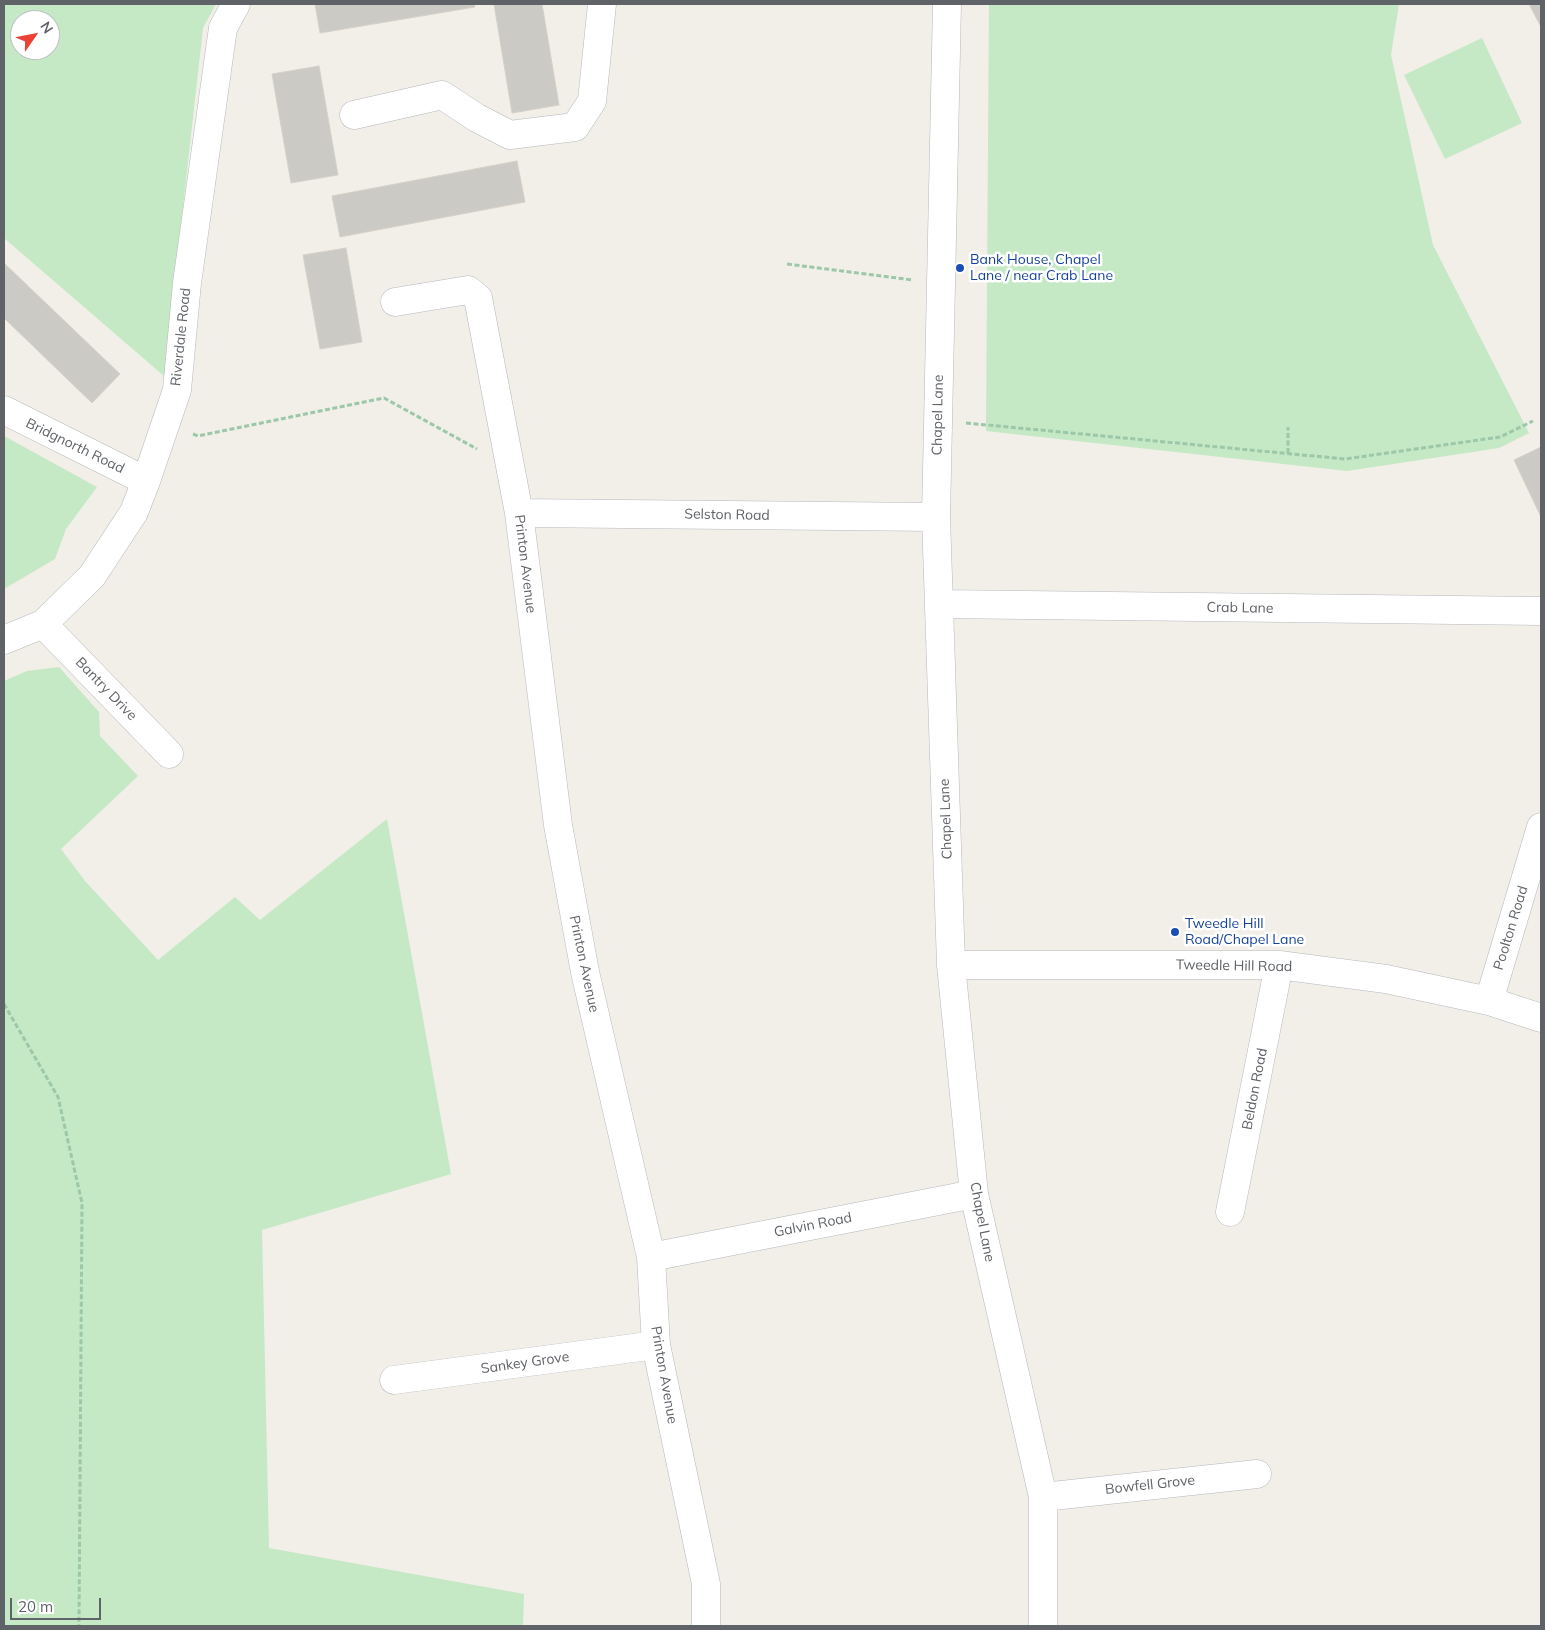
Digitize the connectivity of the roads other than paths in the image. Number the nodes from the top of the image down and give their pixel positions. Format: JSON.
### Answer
{"nodes":[{"id":1,"x":236,"y":4,"type":"edge"},
{"id":2,"x":602,"y":4,"type":"edge"},
{"id":3,"x":947,"y":4,"type":"edge"},
{"id":4,"x":354,"y":115,"type":"dead end"},
{"id":5,"x":395,"y":302,"type":"dead end"},
{"id":6,"x":4,"y":410,"type":"edge"},
{"id":7,"x":146,"y":481,"type":"junction"},
{"id":8,"x":519,"y":513,"type":"junction"},
{"id":9,"x":936,"y":517,"type":"junction"},
{"id":10,"x":939,"y":604,"type":"junction"},
{"id":11,"x":1541,"y":611,"type":"edge"},
{"id":12,"x":43,"y":624,"type":"junction"},
{"id":13,"x":4,"y":640,"type":"edge"},
{"id":14,"x":169,"y":754,"type":"dead end"},
{"id":15,"x":1541,"y":827,"type":"edge"},
{"id":16,"x":951,"y":965,"type":"junction"},
{"id":17,"x":1279,"y":965,"type":"junction"},
{"id":18,"x":1488,"y":1001,"type":"junction"},
{"id":19,"x":1541,"y":1018,"type":"edge"},
{"id":20,"x":974,"y":1194,"type":"junction"},
{"id":21,"x":1230,"y":1212,"type":"dead end"},
{"id":22,"x":651,"y":1256,"type":"junction"},
{"id":23,"x":656,"y":1345,"type":"junction"},
{"id":24,"x":394,"y":1380,"type":"dead end"},
{"id":25,"x":1257,"y":1474,"type":"dead end"},
{"id":26,"x":1043,"y":1497,"type":"junction"},
{"id":27,"x":706,"y":1626,"type":"edge"},
{"id":28,"x":1042,"y":1626,"type":"edge"}],
"edges":[{"from":1,"to":7,"type":"street","name":"Riverdale Road"},
{"from":2,"to":4,"type":"street"},
{"from":3,"to":9,"type":"street","name":"Chapel Lane"},
{"from":5,"to":8,"type":"street","name":"Printon Avenue"},
{"from":6,"to":7,"type":"street","name":"Bridgnorth Road"},
{"from":7,"to":12,"type":"street","name":"Riverdale Road"},
{"from":8,"to":9,"type":"street","name":"Selston Road"},
{"from":8,"to":22,"type":"street","name":"Printon Avenue"},
{"from":9,"to":10,"type":"street","name":"Chapel Lane"},
{"from":10,"to":11,"type":"street","name":"Crab Lane"},
{"from":10,"to":16,"type":"street","name":"Chapel Lane"},
{"from":12,"to":13,"type":"street","name":"Riverdale Road"},
{"from":12,"to":14,"type":"street","name":"Bantry Drive"},
{"from":15,"to":18,"type":"street","name":"Poolton Road"},
{"from":16,"to":17,"type":"street","name":"Tweedle Hill Road"},
{"from":16,"to":20,"type":"street","name":"Chapel Lane"},
{"from":17,"to":18,"type":"street","name":"Tweedle Hill Road"},
{"from":17,"to":21,"type":"street","name":"Beldon Road"},
{"from":18,"to":19,"type":"street","name":"Tweedle Hill Road"},
{"from":20,"to":22,"type":"street","name":"Galvin Road"},
{"from":20,"to":26,"type":"street","name":"Chapel Lane"},
{"from":22,"to":23,"type":"street","name":"Printon Avenue"},
{"from":23,"to":24,"type":"street","name":"Sankey Grove"},
{"from":23,"to":27,"type":"street","name":"Printon Avenue"},
{"from":25,"to":26,"type":"street","name":"Bowfell Grove"},
{"from":26,"to":28,"type":"street","name":"Chapel Lane"}]}
